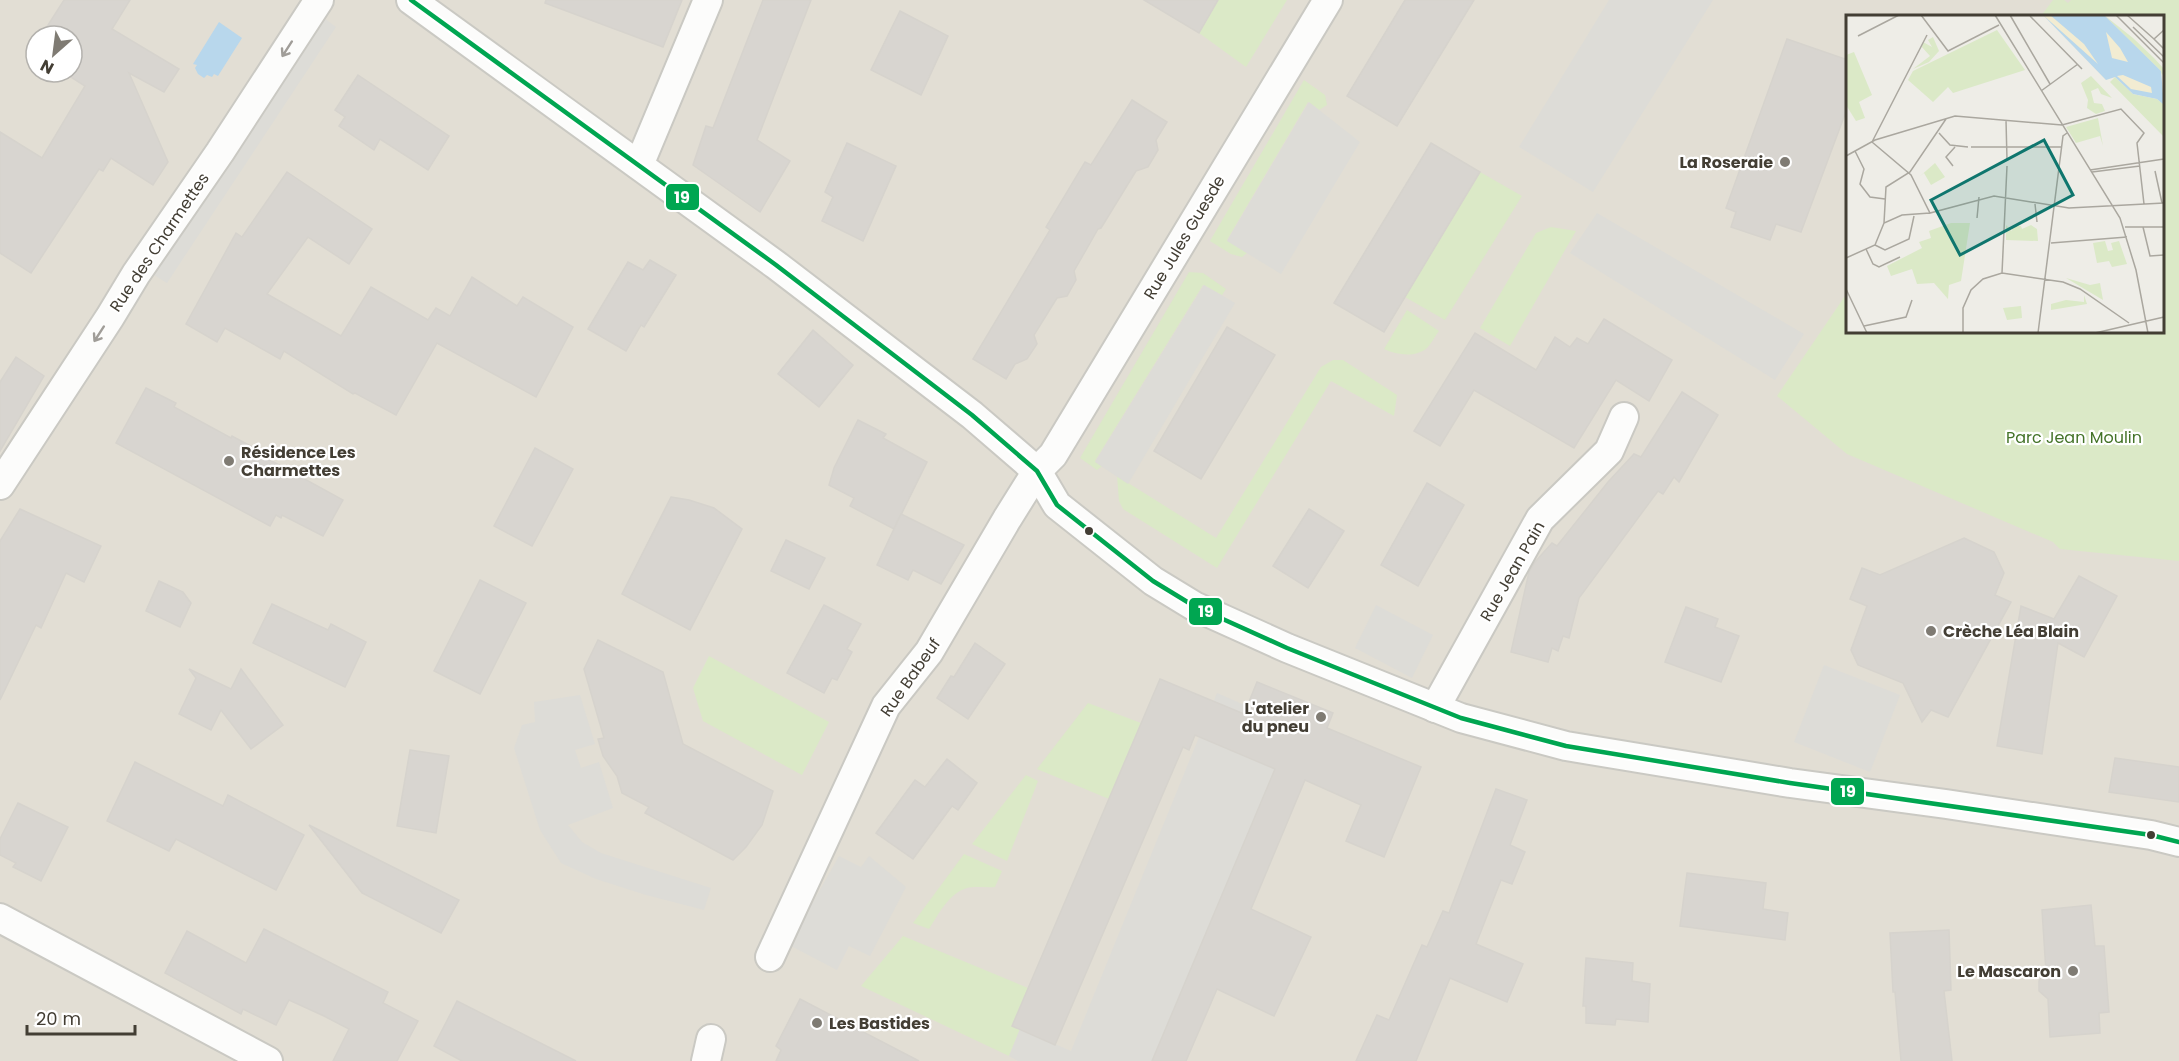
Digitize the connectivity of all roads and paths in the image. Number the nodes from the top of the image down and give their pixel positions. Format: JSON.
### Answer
{"nodes":[{"id":1,"x":319,"y":0,"type":"edge"},
{"id":2,"x":411,"y":0,"type":"edge"},
{"id":3,"x":708,"y":0,"type":"edge"},
{"id":4,"x":1328,"y":0,"type":"edge"},
{"id":5,"x":639,"y":165,"type":"junction"},
{"id":6,"x":1624,"y":417,"type":"dead end"},
{"id":7,"x":1037,"y":471,"type":"junction"},
{"id":8,"x":0,"y":485,"type":"edge"},
{"id":9,"x":1435,"y":708,"type":"junction"},
{"id":10,"x":2179,"y":842,"type":"edge"},
{"id":11,"x":0,"y":918,"type":"edge"},
{"id":12,"x":770,"y":957,"type":"dead end"},
{"id":13,"x":268,"y":1061,"type":"edge"}],
"edges":[{"from":1,"to":8,"type":"street","name":"Rue des Charmettes","one_way":true},
{"from":2,"to":5,"type":"street"},
{"from":3,"to":5,"type":"street"},
{"from":4,"to":7,"type":"street","name":"Rue Jules Guesde"},
{"from":5,"to":7,"type":"street"},
{"from":6,"to":9,"type":"street","name":"Rue Jean Pain"},
{"from":7,"to":9,"type":"street"},
{"from":7,"to":12,"type":"street","name":"Rue Babeuf"},
{"from":9,"to":10,"type":"street"},
{"from":11,"to":13,"type":"street"}]}
